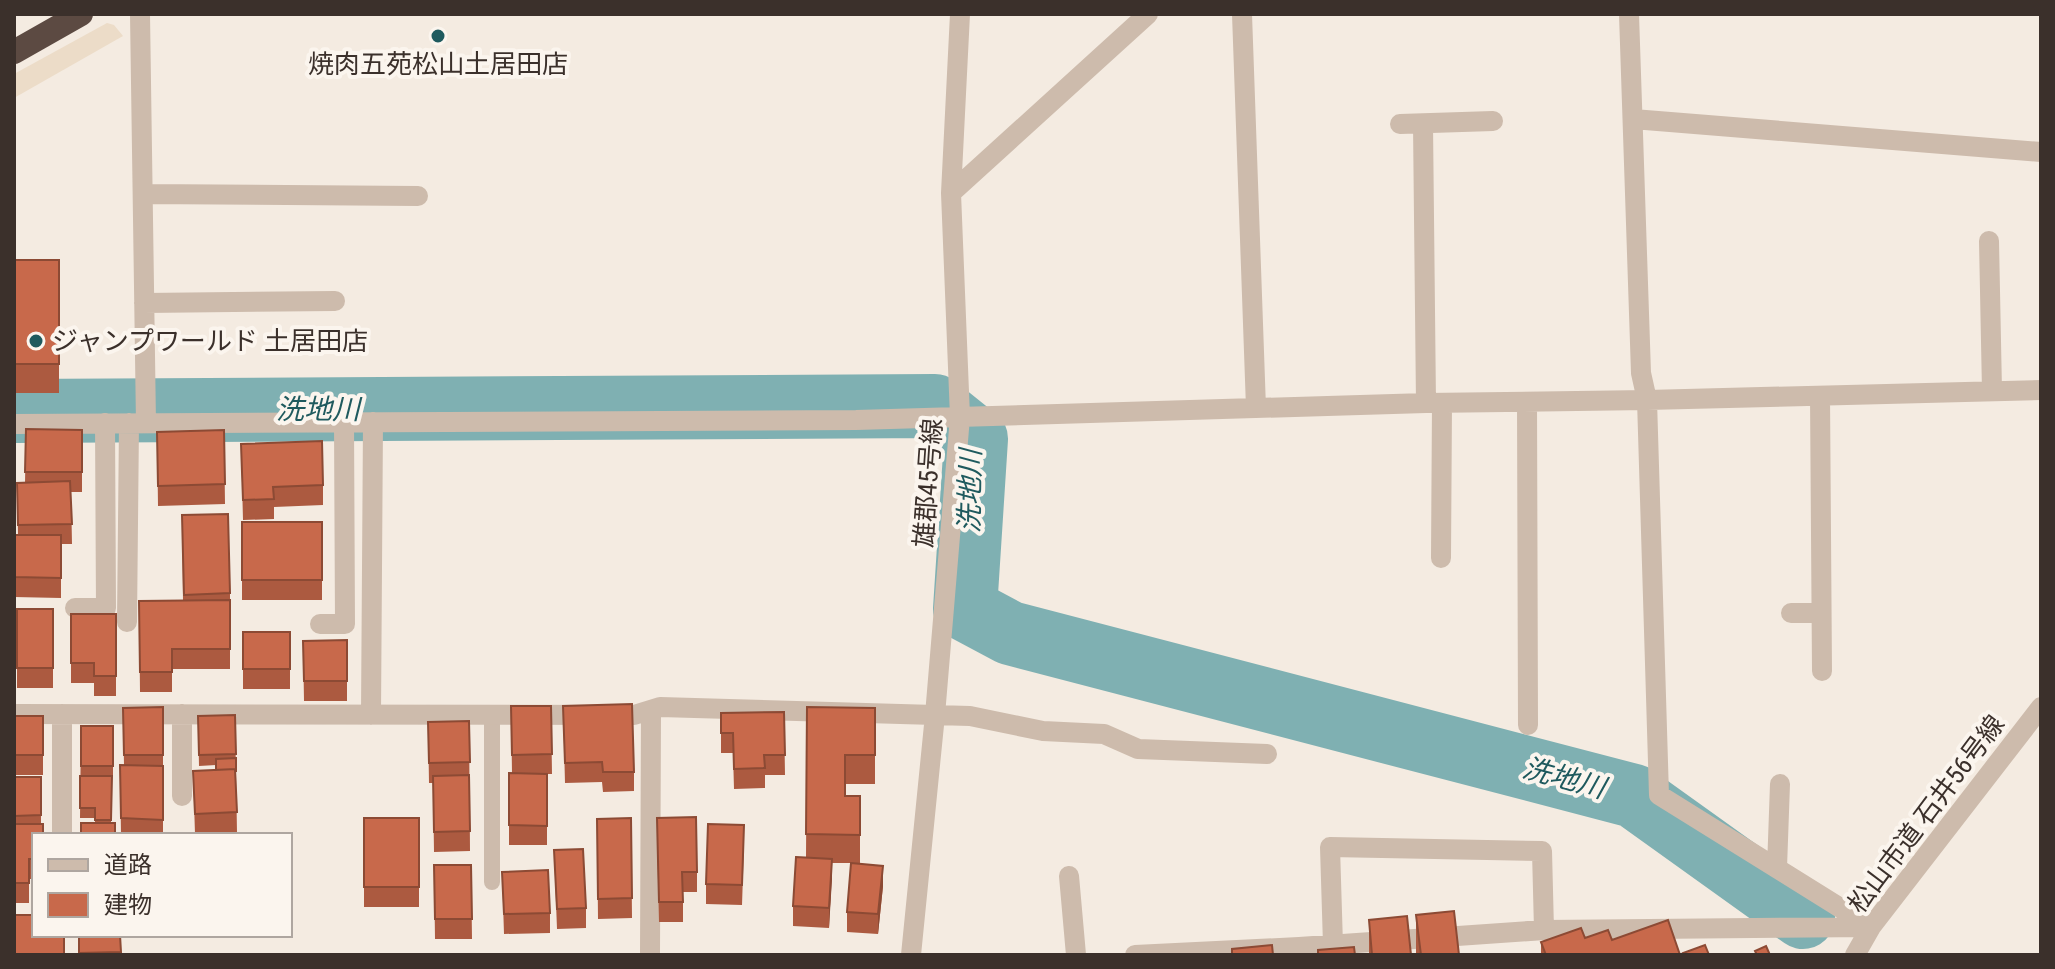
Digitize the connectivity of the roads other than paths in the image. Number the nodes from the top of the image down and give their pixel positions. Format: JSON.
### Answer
{"nodes":[{"id":1,"x":81,"y":14,"type":"edge"},
{"id":2,"x":140,"y":14,"type":"edge"},
{"id":3,"x":960,"y":14,"type":"edge"},
{"id":4,"x":1148,"y":14,"type":"edge"},
{"id":5,"x":1242,"y":14,"type":"edge"},
{"id":6,"x":1629,"y":14,"type":"edge"},
{"id":7,"x":14,"y":52,"type":"edge"},
{"id":8,"x":1633,"y":119,"type":"junction"},
{"id":9,"x":1493,"y":121,"type":"dead end"},
{"id":10,"x":1400,"y":124,"type":"dead end"},
{"id":11,"x":1423,"y":124,"type":"junction"},
{"id":12,"x":2041,"y":152,"type":"edge"},
{"id":13,"x":951,"y":193,"type":"junction"},
{"id":14,"x":143,"y":194,"type":"junction"},
{"id":15,"x":418,"y":196,"type":"dead end"},
{"id":16,"x":1989,"y":241,"type":"dead end"},
{"id":17,"x":335,"y":301,"type":"dead end"},
{"id":18,"x":144,"y":303,"type":"junction"},
{"id":19,"x":2041,"y":390,"type":"edge"},
{"id":20,"x":1992,"y":391,"type":"junction"},
{"id":21,"x":1820,"y":396,"type":"junction"},
{"id":22,"x":1647,"y":400,"type":"junction"},
{"id":23,"x":1527,"y":402,"type":"junction"},
{"id":24,"x":1434,"y":403,"type":"junction"},
{"id":25,"x":1256,"y":408,"type":"junction"},
{"id":26,"x":960,"y":417,"type":"junction"},
{"id":27,"x":344,"y":422,"type":"junction"},
{"id":28,"x":373,"y":422,"type":"junction"},
{"id":29,"x":105,"y":423,"type":"junction"},
{"id":30,"x":138,"y":423,"type":"junction"},
{"id":31,"x":14,"y":424,"type":"edge"},
{"id":32,"x":1441,"y":558,"type":"dead end"},
{"id":33,"x":75,"y":608,"type":"dead end"},
{"id":34,"x":1791,"y":613,"type":"dead end"},
{"id":35,"x":1821,"y":613,"type":"junction"},
{"id":36,"x":127,"y":622,"type":"dead end"},
{"id":37,"x":320,"y":624,"type":"dead end"},
{"id":38,"x":1822,"y":671,"type":"dead end"},
{"id":39,"x":2041,"y":707,"type":"edge"},
{"id":40,"x":651,"y":710,"type":"junction"},
{"id":41,"x":14,"y":714,"type":"edge"},
{"id":42,"x":62,"y":714,"type":"junction"},
{"id":43,"x":182,"y":714,"type":"junction"},
{"id":44,"x":371,"y":715,"type":"junction"},
{"id":45,"x":492,"y":715,"type":"junction"},
{"id":46,"x":935,"y":715,"type":"junction"},
{"id":47,"x":1528,"y":725,"type":"dead end"},
{"id":48,"x":1267,"y":754,"type":"dead end"},
{"id":49,"x":1780,"y":784,"type":"dead end"},
{"id":50,"x":182,"y":796,"type":"dead end"},
{"id":51,"x":62,"y":833,"type":"edge"},
{"id":52,"x":1777,"y":868,"type":"junction"},
{"id":53,"x":1069,"y":876,"type":"dead end"},
{"id":54,"x":492,"y":882,"type":"dead end"},
{"id":55,"x":1871,"y":927,"type":"junction"},
{"id":56,"x":1544,"y":930,"type":"junction"},
{"id":57,"x":1333,"y":945,"type":"junction"},
{"id":58,"x":1294,"y":951,"type":"edge"},
{"id":59,"x":650,"y":955,"type":"edge"},
{"id":60,"x":911,"y":955,"type":"edge"},
{"id":61,"x":1076,"y":955,"type":"edge"},
{"id":62,"x":1135,"y":955,"type":"edge"},
{"id":63,"x":1855,"y":955,"type":"edge"}],
"edges":[{"from":1,"to":7,"type":"highway"},
{"from":2,"to":14,"type":"street"},
{"from":3,"to":13,"type":"street","name":"雄郡45号線"},
{"from":4,"to":13,"type":"street"},
{"from":5,"to":25,"type":"street"},
{"from":6,"to":8,"type":"street"},
{"from":8,"to":12,"type":"street"},
{"from":8,"to":22,"type":"street"},
{"from":9,"to":11,"type":"street"},
{"from":10,"to":11,"type":"street"},
{"from":11,"to":24,"type":"street"},
{"from":13,"to":26,"type":"street","name":"雄郡45号線"},
{"from":14,"to":15,"type":"street"},
{"from":14,"to":18,"type":"street"},
{"from":16,"to":20,"type":"street"},
{"from":17,"to":18,"type":"street"},
{"from":18,"to":30,"type":"street"},
{"from":19,"to":20,"type":"street"},
{"from":20,"to":21,"type":"street"},
{"from":21,"to":22,"type":"street"},
{"from":21,"to":35,"type":"street"},
{"from":22,"to":23,"type":"street"},
{"from":22,"to":52,"type":"street"},
{"from":23,"to":24,"type":"street"},
{"from":23,"to":47,"type":"street"},
{"from":24,"to":25,"type":"street"},
{"from":24,"to":32,"type":"street"},
{"from":25,"to":26,"type":"street"},
{"from":26,"to":28,"type":"street"},
{"from":26,"to":46,"type":"street","name":"雄郡45号線"},
{"from":27,"to":28,"type":"street"},
{"from":27,"to":30,"type":"street"},
{"from":27,"to":37,"type":"street"},
{"from":28,"to":44,"type":"street"},
{"from":29,"to":30,"type":"street"},
{"from":29,"to":31,"type":"street"},
{"from":29,"to":33,"type":"street"},
{"from":30,"to":36,"type":"street"},
{"from":34,"to":35,"type":"street"},
{"from":35,"to":38,"type":"street"},
{"from":39,"to":55,"type":"street","name":"松山市道 石井56号線"},
{"from":40,"to":45,"type":"street"},
{"from":40,"to":46,"type":"street"},
{"from":40,"to":59,"type":"street"},
{"from":41,"to":42,"type":"street"},
{"from":42,"to":43,"type":"street"},
{"from":42,"to":51,"type":"street"},
{"from":43,"to":44,"type":"street"},
{"from":43,"to":50,"type":"street"},
{"from":44,"to":45,"type":"street"},
{"from":45,"to":54,"type":"lane"},
{"from":46,"to":48,"type":"street"},
{"from":46,"to":60,"type":"street","name":"雄郡45号線"},
{"from":49,"to":52,"type":"street"},
{"from":52,"to":55,"type":"street"},
{"from":53,"to":61,"type":"street"},
{"from":55,"to":56,"type":"street"},
{"from":55,"to":63,"type":"street","name":"松山市道 石井56号線"},
{"from":56,"to":57,"type":"street"},
{"from":56,"to":57,"type":"street"},
{"from":57,"to":58,"type":"street"},
{"from":58,"to":62,"type":"street"}]}
